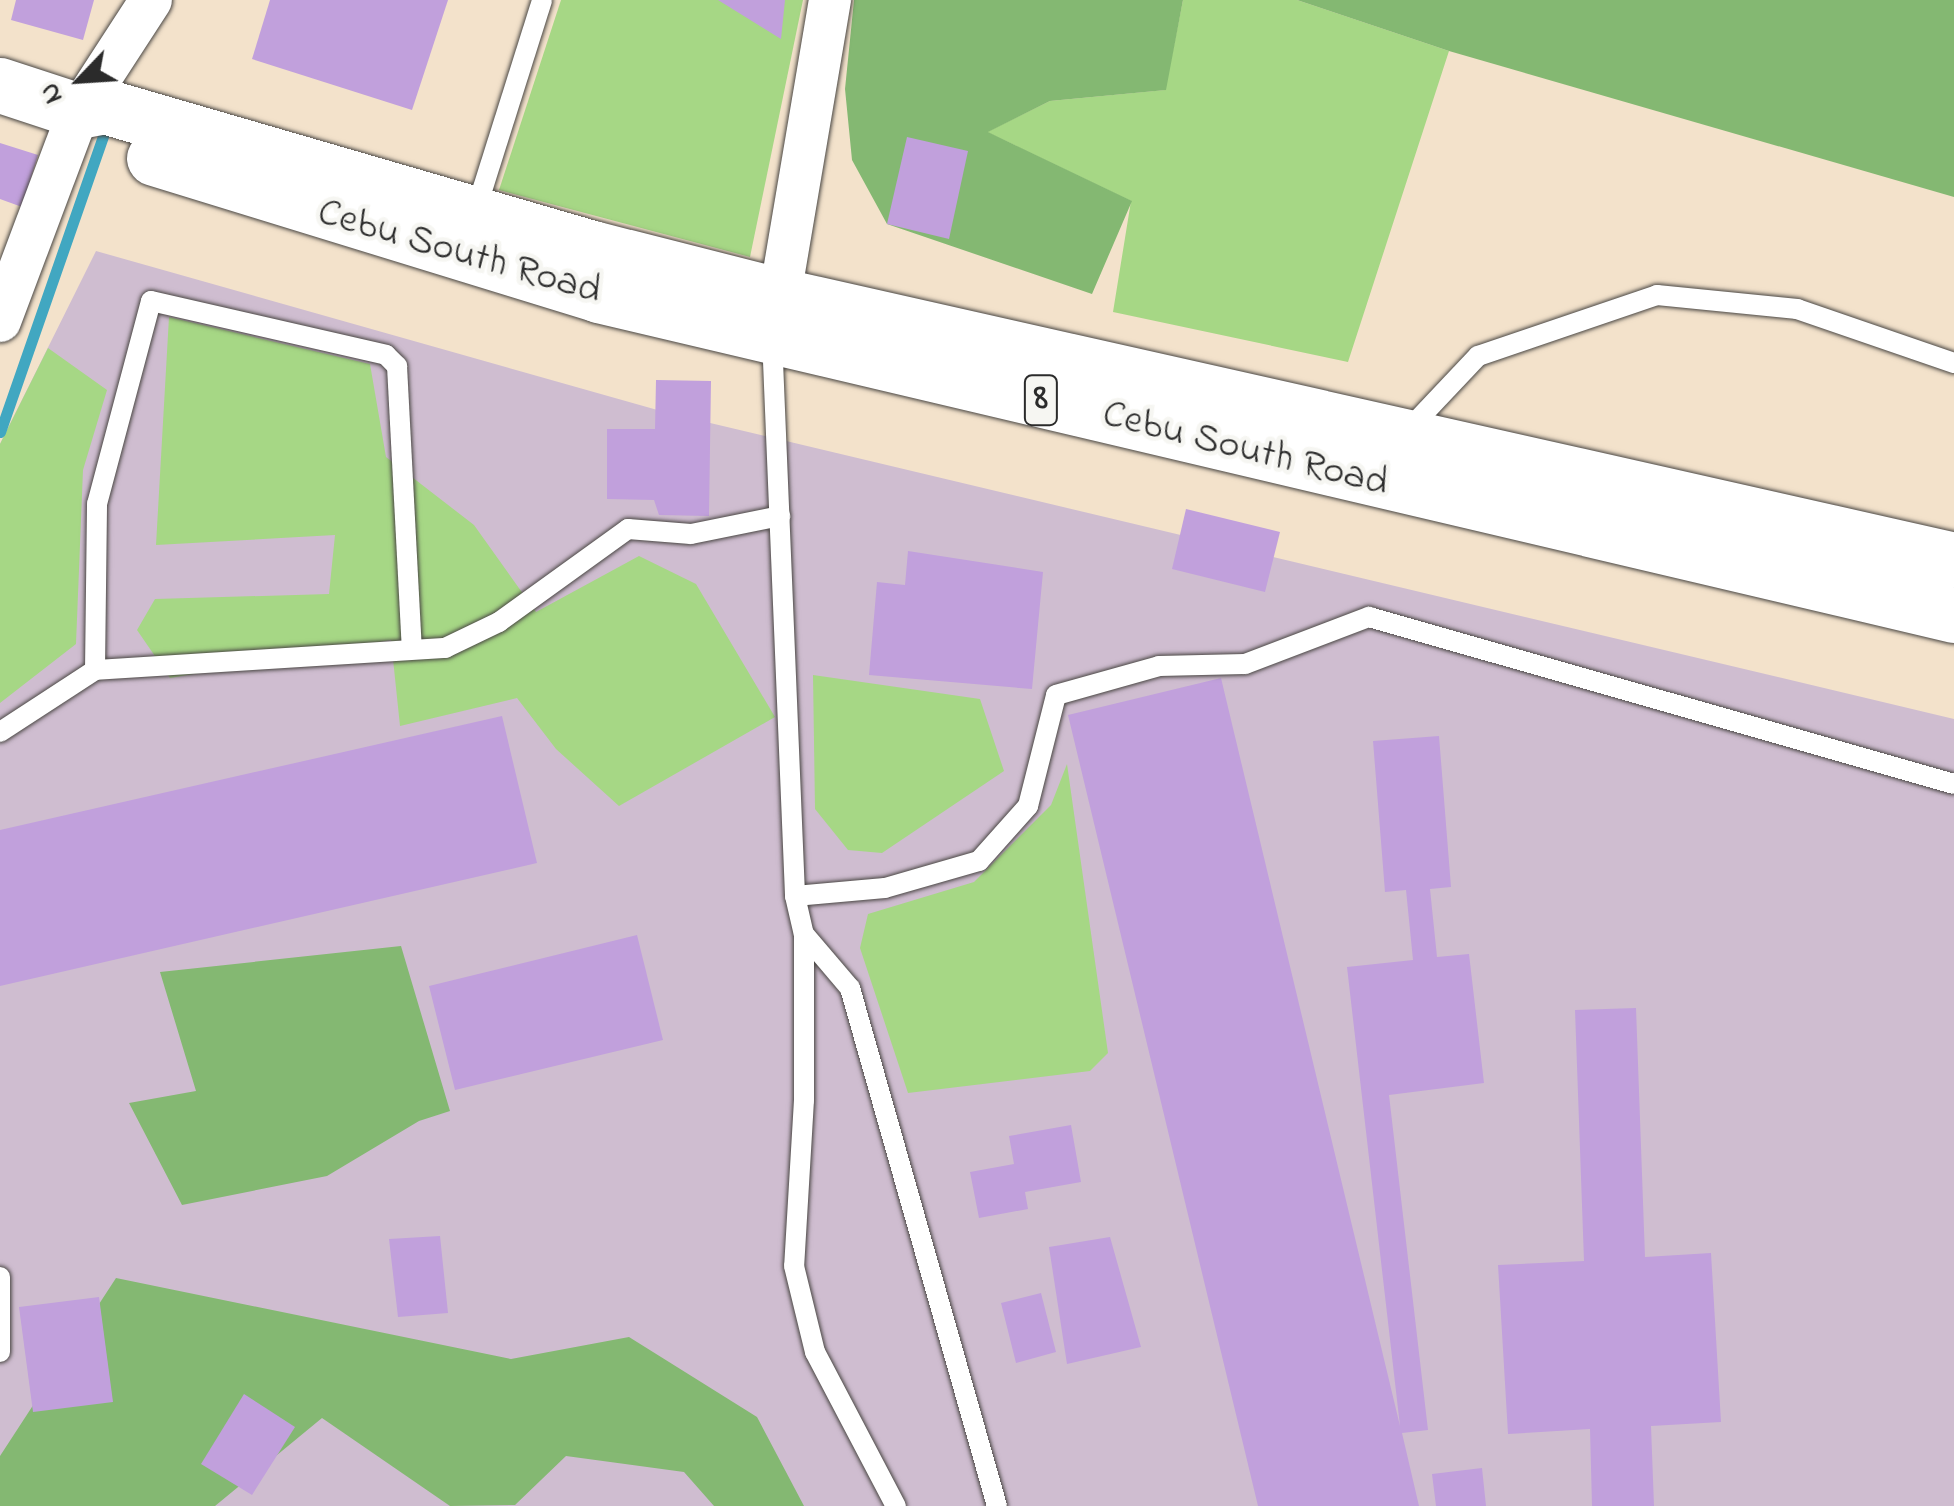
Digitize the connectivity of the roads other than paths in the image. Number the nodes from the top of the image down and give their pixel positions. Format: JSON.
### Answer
{"nodes":[{"id":1,"x":151,"y":0,"type":"edge"},
{"id":2,"x":542,"y":0,"type":"edge"},
{"id":3,"x":830,"y":0,"type":"edge"},
{"id":4,"x":0,"y":84,"type":"edge"},
{"id":5,"x":112,"y":125,"type":"junction"},
{"id":6,"x":474,"y":214,"type":"junction"},
{"id":7,"x":777,"y":315,"type":"junction"},
{"id":8,"x":0,"y":321,"type":"edge"},
{"id":9,"x":1954,"y":364,"type":"edge"},
{"id":10,"x":1394,"y":461,"type":"junction"},
{"id":11,"x":780,"y":516,"type":"junction"},
{"id":12,"x":1954,"y":560,"type":"edge"},
{"id":13,"x":1954,"y":615,"type":"edge"},
{"id":14,"x":412,"y":650,"type":"junction"},
{"id":15,"x":94,"y":670,"type":"junction"},
{"id":16,"x":0,"y":732,"type":"edge"},
{"id":17,"x":1954,"y":784,"type":"edge"},
{"id":18,"x":795,"y":896,"type":"junction"},
{"id":19,"x":804,"y":934,"type":"junction"},
{"id":20,"x":0,"y":1277,"type":"edge"},
{"id":21,"x":0,"y":1352,"type":"edge"},
{"id":22,"x":896,"y":1506,"type":"edge"},
{"id":23,"x":997,"y":1506,"type":"edge"}],
"edges":[{"from":1,"to":5,"type":"street"},
{"from":2,"to":6,"type":"lane"},
{"from":3,"to":7,"type":"street"},
{"from":4,"to":5,"type":"highway","name":"Cebu South Road","number":"8"},
{"from":5,"to":6,"type":"highway","name":"Cebu South Road","number":"8"},
{"from":5,"to":7,"type":"highway","name":"Cebu South Road","number":"8"},
{"from":5,"to":8,"type":"street"},
{"from":6,"to":7,"type":"highway","name":"Cebu South Road","number":"8"},
{"from":7,"to":10,"type":"highway","name":"Cebu South Road","number":"8"},
{"from":7,"to":11,"type":"lane"},
{"from":9,"to":10,"type":"lane"},
{"from":10,"to":12,"type":"highway","name":"Cebu South Road","number":"8"},
{"from":10,"to":13,"type":"highway","name":"Cebu South Road","number":"8"},
{"from":11,"to":14,"type":"lane"},
{"from":11,"to":18,"type":"lane"},
{"from":14,"to":15,"type":"lane"},
{"from":14,"to":15,"type":"lane"},
{"from":15,"to":16,"type":"lane"},
{"from":17,"to":18,"type":"lane"},
{"from":18,"to":19,"type":"lane"},
{"from":19,"to":22,"type":"lane"},
{"from":19,"to":23,"type":"lane"},
{"from":20,"to":21,"type":"lane"}]}
